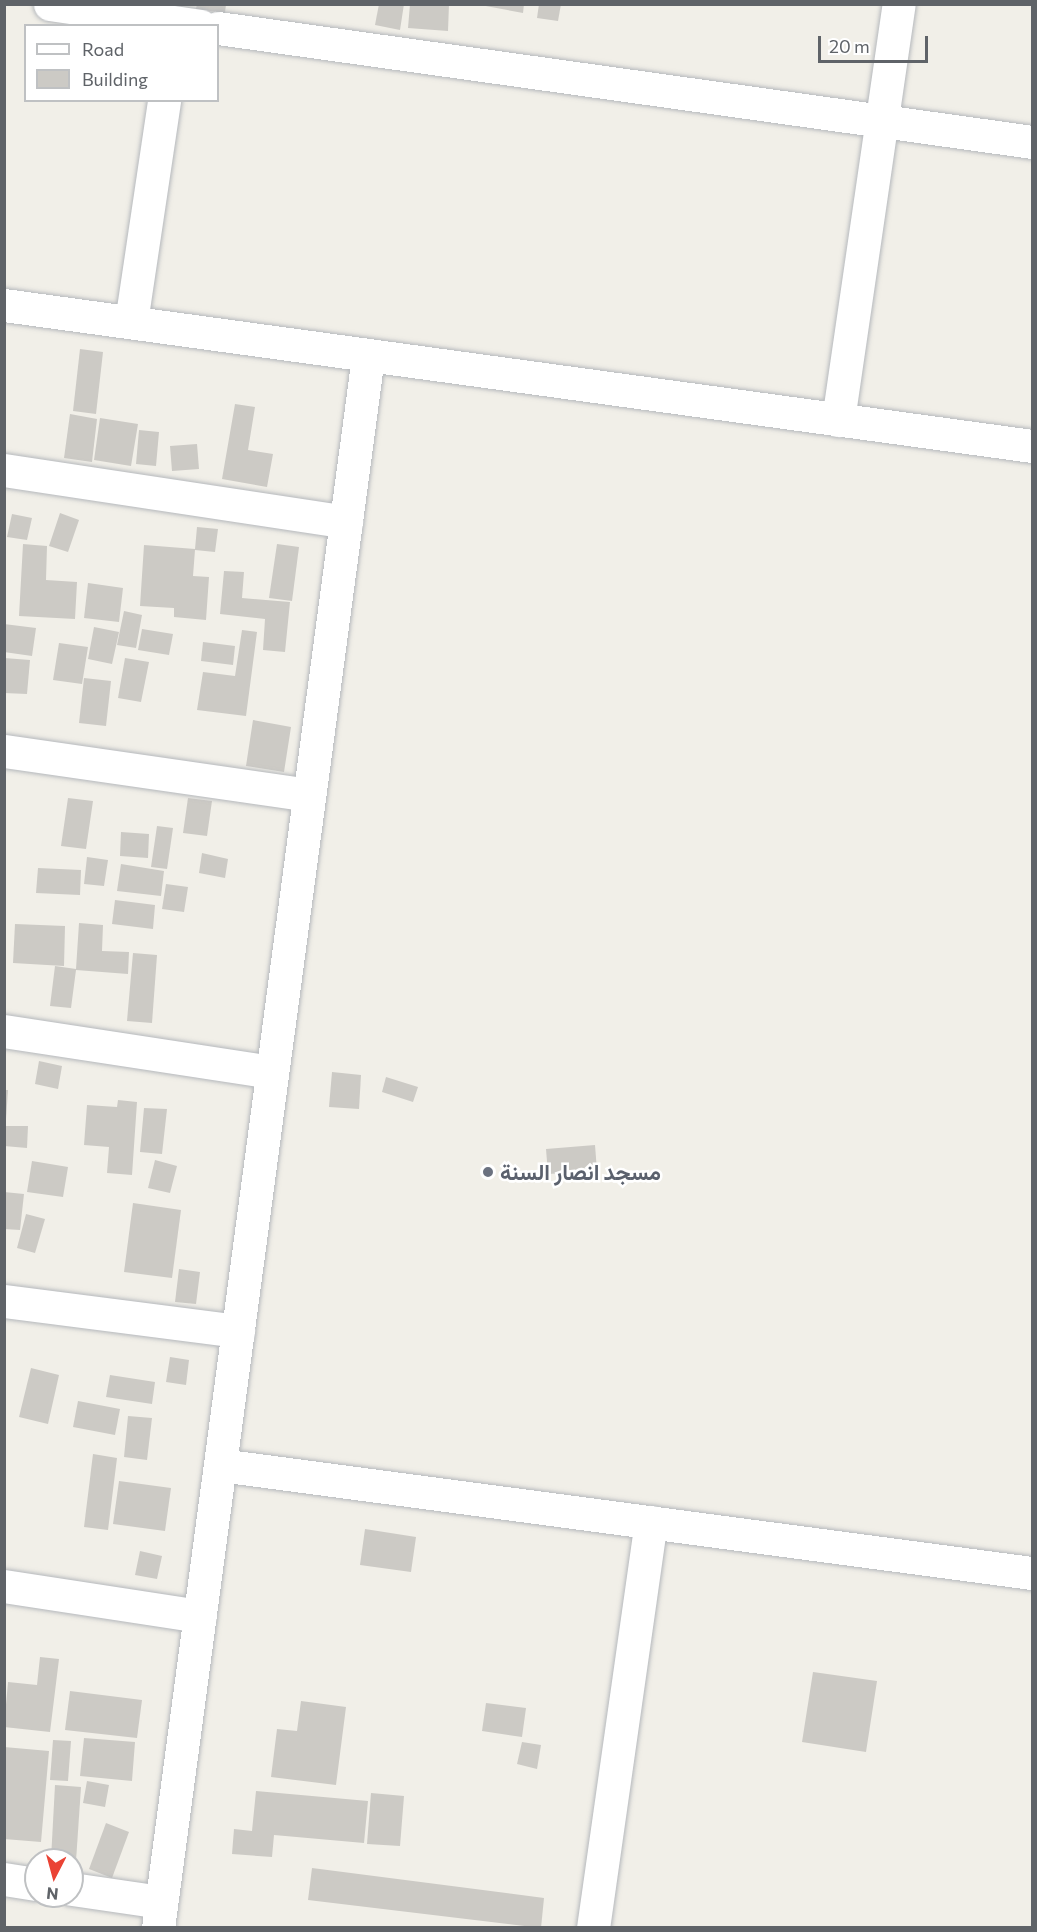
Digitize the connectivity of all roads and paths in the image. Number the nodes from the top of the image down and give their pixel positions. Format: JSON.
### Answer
{"nodes":[{"id":1,"x":50,"y":4,"type":"edge"},
{"id":2,"x":899,"y":4,"type":"edge"},
{"id":3,"x":182,"y":19,"type":"edge"},
{"id":4,"x":219,"y":28,"type":"edge"},
{"id":5,"x":164,"y":102,"type":"edge"},
{"id":6,"x":881,"y":121,"type":"junction"},
{"id":7,"x":1032,"y":142,"type":"edge"},
{"id":8,"x":4,"y":305,"type":"edge"},
{"id":9,"x":131,"y":322,"type":"junction"},
{"id":10,"x":368,"y":356,"type":"junction"},
{"id":11,"x":838,"y":420,"type":"junction"},
{"id":12,"x":1032,"y":446,"type":"edge"},
{"id":13,"x":4,"y":470,"type":"edge"},
{"id":14,"x":346,"y":522,"type":"junction"},
{"id":15,"x":4,"y":751,"type":"edge"},
{"id":16,"x":309,"y":795,"type":"junction"},
{"id":17,"x":4,"y":1031,"type":"edge"},
{"id":18,"x":272,"y":1072,"type":"junction"},
{"id":19,"x":4,"y":1301,"type":"edge"},
{"id":20,"x":238,"y":1331,"type":"junction"},
{"id":21,"x":220,"y":1465,"type":"junction"},
{"id":22,"x":651,"y":1522,"type":"junction"},
{"id":23,"x":1032,"y":1573,"type":"edge"},
{"id":24,"x":4,"y":1586,"type":"edge"},
{"id":25,"x":200,"y":1616,"type":"junction"},
{"id":26,"x":4,"y":1879,"type":"edge"},
{"id":27,"x":24,"y":1882,"type":"edge"},
{"id":28,"x":84,"y":1893,"type":"edge"},
{"id":29,"x":160,"y":1915,"type":"edge"},
{"id":30,"x":593,"y":1928,"type":"edge"}],
"edges":[{"from":1,"to":3,"type":"street"},
{"from":2,"to":6,"type":"street"},
{"from":4,"to":6,"type":"street"},
{"from":5,"to":9,"type":"street"},
{"from":6,"to":7,"type":"street"},
{"from":6,"to":11,"type":"street"},
{"from":8,"to":9,"type":"street"},
{"from":9,"to":10,"type":"street"},
{"from":10,"to":11,"type":"street"},
{"from":10,"to":14,"type":"street"},
{"from":11,"to":12,"type":"street"},
{"from":13,"to":14,"type":"street"},
{"from":14,"to":16,"type":"street"},
{"from":15,"to":16,"type":"street"},
{"from":16,"to":18,"type":"street"},
{"from":17,"to":18,"type":"street"},
{"from":18,"to":20,"type":"street"},
{"from":19,"to":20,"type":"street"},
{"from":20,"to":21,"type":"street"},
{"from":21,"to":22,"type":"street"},
{"from":21,"to":25,"type":"street"},
{"from":22,"to":23,"type":"street"},
{"from":22,"to":30,"type":"street"},
{"from":24,"to":25,"type":"street"},
{"from":25,"to":29,"type":"street"},
{"from":26,"to":27,"type":"street"},
{"from":28,"to":29,"type":"street"}]}
